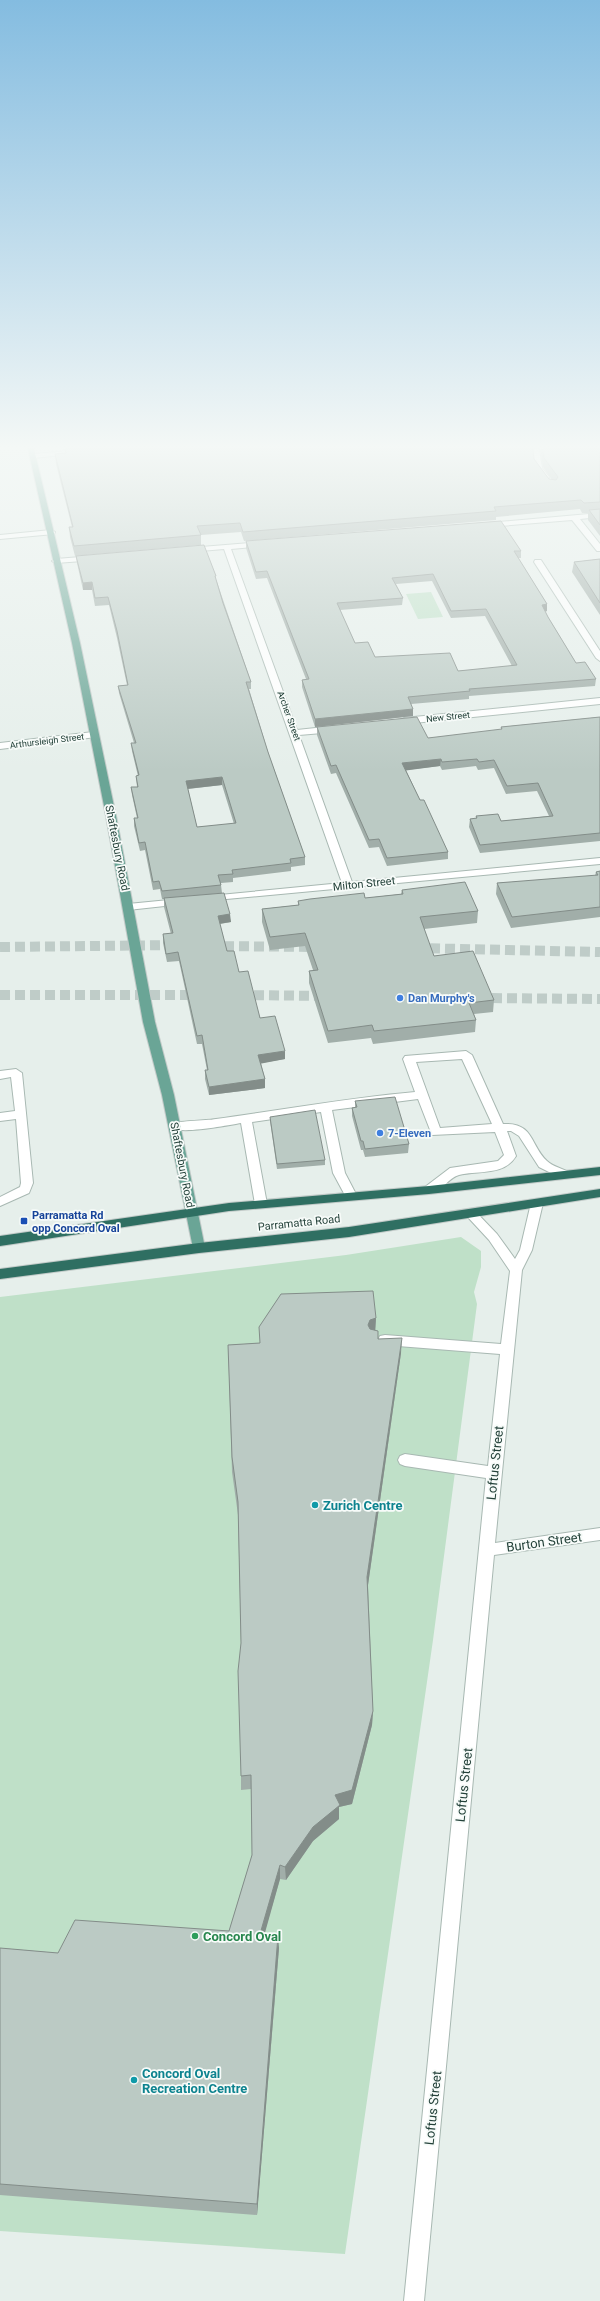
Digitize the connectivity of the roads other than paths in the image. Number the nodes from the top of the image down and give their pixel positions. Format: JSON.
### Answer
{"nodes":[{"id":1,"x":55,"y":556,"type":"edge"},
{"id":2,"x":231,"y":556,"type":"edge"},
{"id":3,"x":100,"y":557,"type":"edge"},
{"id":4,"x":56,"y":561,"type":"junction"},
{"id":5,"x":538,"y":562,"type":"dead end"},
{"id":6,"x":600,"y":658,"type":"edge"},
{"id":7,"x":600,"y":701,"type":"edge"},
{"id":8,"x":397,"y":722,"type":"edge"},
{"id":9,"x":342,"y":728,"type":"edge"},
{"id":10,"x":295,"y":733,"type":"junction"},
{"id":11,"x":93,"y":735,"type":"junction"},
{"id":12,"x":0,"y":746,"type":"edge"},
{"id":13,"x":600,"y":861,"type":"edge"},
{"id":14,"x":348,"y":885,"type":"junction"},
{"id":15,"x":128,"y":907,"type":"junction"},
{"id":16,"x":0,"y":1075,"type":"edge"},
{"id":17,"x":420,"y":1095,"type":"junction"},
{"id":18,"x":326,"y":1107,"type":"junction"},
{"id":19,"x":21,"y":1114,"type":"junction"},
{"id":20,"x":0,"y":1117,"type":"edge"},
{"id":21,"x":246,"y":1119,"type":"junction"},
{"id":22,"x":175,"y":1126,"type":"junction"},
{"id":23,"x":497,"y":1126,"type":"junction"},
{"id":24,"x":600,"y":1171,"type":"edge"},
{"id":25,"x":565,"y":1175,"type":"junction"},
{"id":26,"x":429,"y":1190,"type":"junction"},
{"id":27,"x":600,"y":1193,"type":"edge"},
{"id":28,"x":351,"y":1196,"type":"junction"},
{"id":29,"x":0,"y":1202,"type":"edge"},
{"id":30,"x":537,"y":1203,"type":"junction"},
{"id":31,"x":261,"y":1204,"type":"junction"},
{"id":32,"x":192,"y":1212,"type":"junction"},
{"id":33,"x":470,"y":1213,"type":"junction"},
{"id":34,"x":0,"y":1241,"type":"edge"},
{"id":35,"x":199,"y":1248,"type":"junction"},
{"id":36,"x":516,"y":1270,"type":"junction"},
{"id":37,"x":0,"y":1274,"type":"edge"},
{"id":38,"x":376,"y":1340,"type":"edge"},
{"id":39,"x":508,"y":1350,"type":"junction"},
{"id":40,"x":405,"y":1460,"type":"dead end"},
{"id":41,"x":494,"y":1473,"type":"junction"},
{"id":42,"x":600,"y":1534,"type":"edge"},
{"id":43,"x":487,"y":1550,"type":"junction"},
{"id":44,"x":414,"y":2301,"type":"edge"}],
"edges":[{"from":1,"to":4,"type":"main road","name":"Shaftesbury Road"},
{"from":2,"to":10,"type":"street","name":"Archer Street"},
{"from":3,"to":4,"type":"street"},
{"from":4,"to":11,"type":"main road","name":"Shaftesbury Road"},
{"from":5,"to":6,"type":"street"},
{"from":7,"to":8,"type":"street","name":"New Street"},
{"from":9,"to":10,"type":"street"},
{"from":10,"to":14,"type":"street","name":"Archer Street"},
{"from":11,"to":12,"type":"street","name":"Arthursleigh Street"},
{"from":11,"to":15,"type":"main road","name":"Shaftesbury Road"},
{"from":13,"to":14,"type":"street","name":"Milton Street"},
{"from":14,"to":15,"type":"street","name":"Milton Street"},
{"from":15,"to":22,"type":"main road","name":"Shaftesbury Road"},
{"from":16,"to":19,"type":"street"},
{"from":17,"to":18,"type":"street"},
{"from":17,"to":23,"type":"street"},
{"from":17,"to":23,"type":"street"},
{"from":18,"to":21,"type":"street"},
{"from":18,"to":28,"type":"street"},
{"from":19,"to":20,"type":"street"},
{"from":19,"to":29,"type":"street"},
{"from":21,"to":22,"type":"street"},
{"from":21,"to":31,"type":"street"},
{"from":22,"to":32,"type":"main road","name":"Shaftesbury Road"},
{"from":23,"to":25,"type":"street"},
{"from":23,"to":26,"type":"street"},
{"from":24,"to":25,"type":"highway","name":"Parramatta Road"},
{"from":25,"to":26,"type":"highway","name":"Parramatta Road"},
{"from":26,"to":28,"type":"highway","name":"Parramatta Road"},
{"from":27,"to":30,"type":"highway","name":"Parramatta Road"},
{"from":28,"to":31,"type":"highway","name":"Parramatta Road"},
{"from":30,"to":33,"type":"highway","name":"Parramatta Road"},
{"from":30,"to":36,"type":"street","name":"Loftus Street"},
{"from":31,"to":32,"type":"highway","name":"Parramatta Road"},
{"from":32,"to":34,"type":"highway","name":"Parramatta Road"},
{"from":32,"to":35,"type":"main road","name":"Shaftesbury Road"},
{"from":33,"to":35,"type":"highway","name":"Parramatta Road"},
{"from":33,"to":36,"type":"street"},
{"from":35,"to":37,"type":"highway","name":"Parramatta Road"},
{"from":36,"to":39,"type":"street","name":"Loftus Street"},
{"from":38,"to":39,"type":"street"},
{"from":39,"to":41,"type":"street","name":"Loftus Street"},
{"from":40,"to":41,"type":"street"},
{"from":41,"to":43,"type":"street","name":"Loftus Street"},
{"from":42,"to":43,"type":"street","name":"Burton Street"},
{"from":43,"to":44,"type":"street","name":"Loftus Street"}]}
